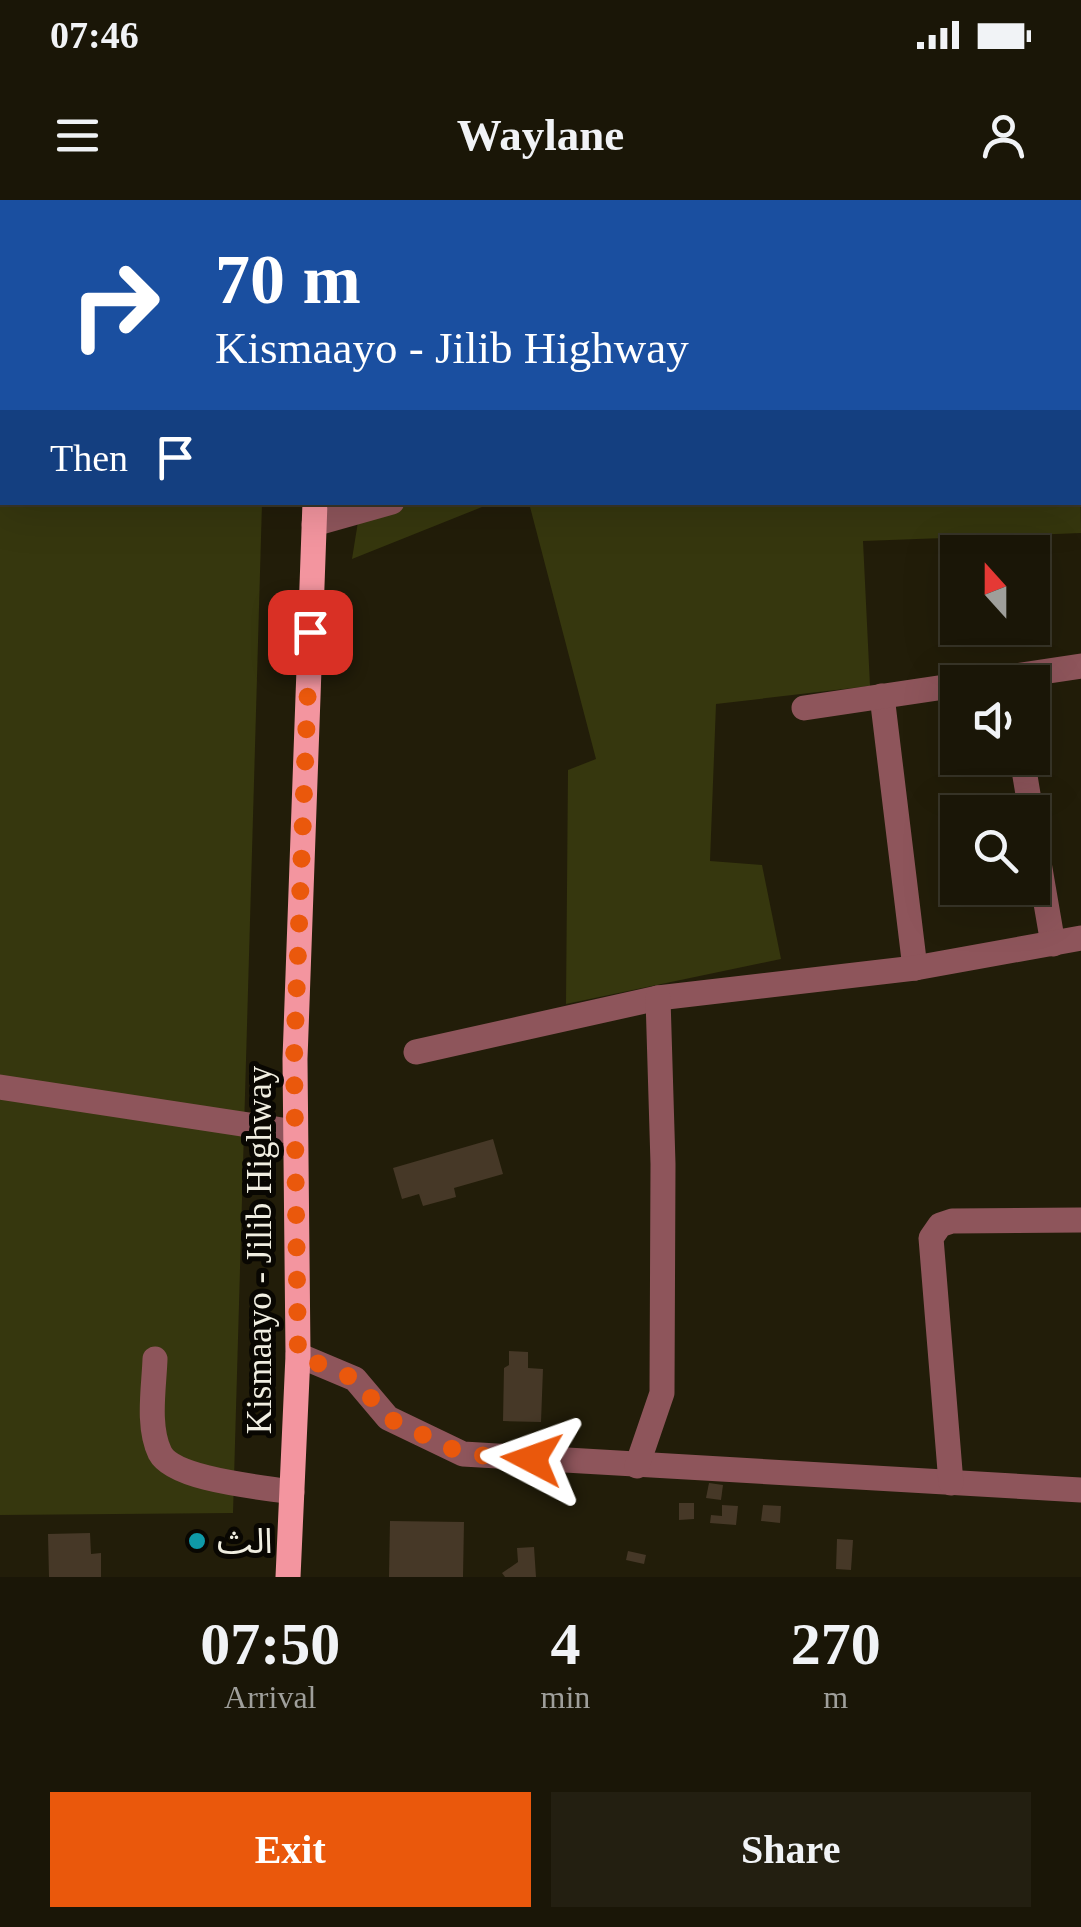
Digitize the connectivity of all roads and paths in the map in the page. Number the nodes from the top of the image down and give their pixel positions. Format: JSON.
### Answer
{"nodes":[{"id":1,"x":371,"y":505,"type":"edge"},
{"id":2,"x":314,"y":513,"type":"edge"},
{"id":3,"x":1081,"y":666,"type":"edge"},
{"id":4,"x":1050,"y":672,"type":"edge"},
{"id":5,"x":940,"y":688,"type":"edge"},
{"id":6,"x":882,"y":696,"type":"junction"},
{"id":7,"x":804,"y":708,"type":"dead end"},
{"id":8,"x":1046,"y":905,"type":"edge"},
{"id":9,"x":1081,"y":938,"type":"edge"},
{"id":10,"x":1053,"y":944,"type":"junction"},
{"id":11,"x":915,"y":968,"type":"junction"},
{"id":12,"x":658,"y":998,"type":"junction"},
{"id":13,"x":416,"y":1052,"type":"dead end"},
{"id":14,"x":0,"y":1086,"type":"edge"},
{"id":15,"x":295,"y":1132,"type":"junction"},
{"id":16,"x":1081,"y":1220,"type":"edge"},
{"id":17,"x":298,"y":1355,"type":"junction"},
{"id":18,"x":155,"y":1359,"type":"dead end"},
{"id":19,"x":637,"y":1466,"type":"junction"},
{"id":20,"x":951,"y":1484,"type":"junction"},
{"id":21,"x":1081,"y":1490,"type":"edge"},
{"id":22,"x":292,"y":1492,"type":"junction"},
{"id":23,"x":288,"y":1577,"type":"edge"}],
"edges":[{"from":1,"to":2,"type":"street"},
{"from":2,"to":15,"type":"main road","name":"Kismaayo - Jilib Highway"},
{"from":3,"to":4,"type":"street"},
{"from":5,"to":6,"type":"street"},
{"from":6,"to":7,"type":"street"},
{"from":6,"to":11,"type":"street"},
{"from":8,"to":10,"type":"street"},
{"from":9,"to":10,"type":"street"},
{"from":10,"to":11,"type":"street"},
{"from":11,"to":12,"type":"street"},
{"from":12,"to":13,"type":"street"},
{"from":12,"to":19,"type":"street"},
{"from":14,"to":15,"type":"street"},
{"from":15,"to":17,"type":"main road","name":"Kismaayo - Jilib Highway"},
{"from":16,"to":20,"type":"street"},
{"from":17,"to":19,"type":"street"},
{"from":17,"to":22,"type":"main road","name":"Kismaayo - Jilib Highway"},
{"from":18,"to":22,"type":"street"},
{"from":19,"to":20,"type":"street"},
{"from":20,"to":21,"type":"street"},
{"from":22,"to":23,"type":"main road","name":"Kismaayo - Jilib Highway"}]}
